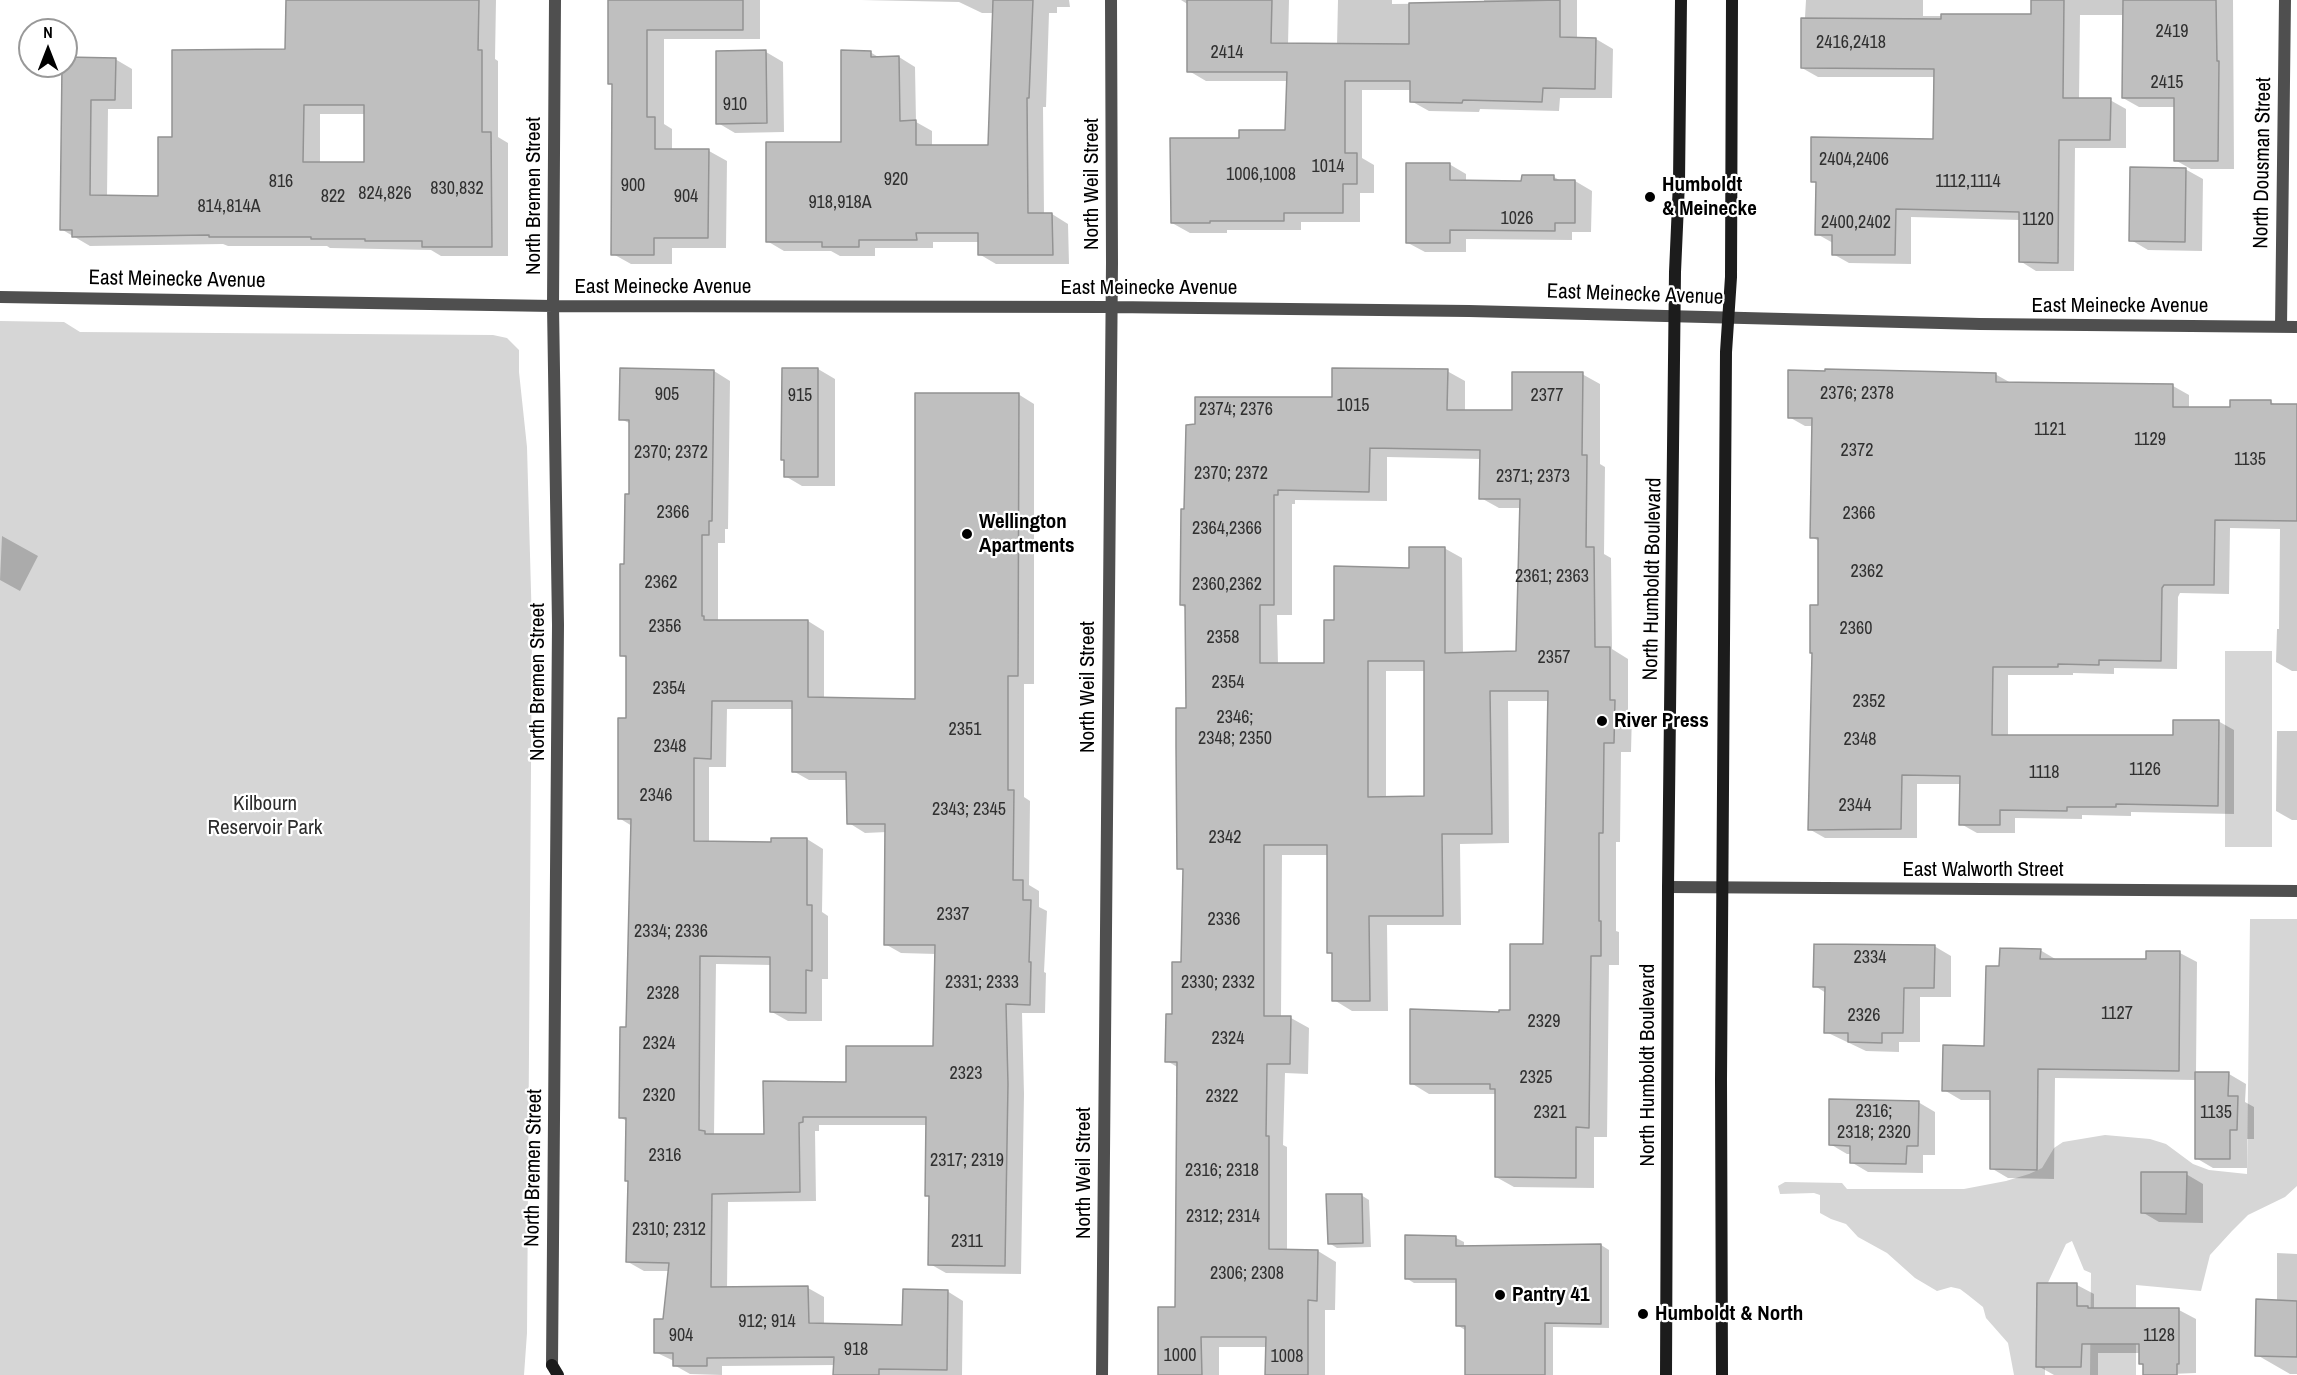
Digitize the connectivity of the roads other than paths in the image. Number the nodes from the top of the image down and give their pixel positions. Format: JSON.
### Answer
{"nodes":[{"id":1,"x":555,"y":0,"type":"edge"},
{"id":2,"x":1111,"y":0,"type":"edge"},
{"id":3,"x":1681,"y":0,"type":"edge"},
{"id":4,"x":1732,"y":0,"type":"edge"},
{"id":5,"x":2285,"y":0,"type":"edge"},
{"id":6,"x":0,"y":297,"type":"edge"},
{"id":7,"x":553,"y":306,"type":"junction"},
{"id":8,"x":1110,"y":307,"type":"junction"},
{"id":9,"x":1675,"y":315,"type":"junction"},
{"id":10,"x":1728,"y":317,"type":"junction"},
{"id":11,"x":2281,"y":327,"type":"junction"},
{"id":12,"x":2297,"y":327,"type":"edge"},
{"id":13,"x":1668,"y":887,"type":"junction"},
{"id":14,"x":1723,"y":887,"type":"junction"},
{"id":15,"x":2297,"y":891,"type":"edge"},
{"id":16,"x":553,"y":1372,"type":"edge"},
{"id":17,"x":1102,"y":1375,"type":"edge"},
{"id":18,"x":1666,"y":1375,"type":"edge"},
{"id":19,"x":1722,"y":1375,"type":"edge"}],
"edges":[{"from":1,"to":7,"type":"street","name":"North Bremen Street"},
{"from":2,"to":8,"type":"street","name":"North Weil Street"},
{"from":3,"to":9,"type":"main road","name":"North Humboldt Boulevard"},
{"from":4,"to":10,"type":"main road"},
{"from":5,"to":11,"type":"street","name":"North Dousman Street"},
{"from":6,"to":7,"type":"street","name":"East Meinecke Avenue"},
{"from":7,"to":8,"type":"street","name":"East Meinecke Avenue"},
{"from":7,"to":16,"type":"street","name":"North Bremen Street"},
{"from":8,"to":9,"type":"street","name":"East Meinecke Avenue"},
{"from":8,"to":17,"type":"street","name":"North Weil Street"},
{"from":9,"to":10,"type":"street","name":"East Meinecke Avenue"},
{"from":9,"to":13,"type":"main road","name":"North Humboldt Boulevard"},
{"from":10,"to":11,"type":"street","name":"East Meinecke Avenue"},
{"from":10,"to":14,"type":"main road"},
{"from":11,"to":12,"type":"street","name":"East Meinecke Avenue"},
{"from":13,"to":14,"type":"street","name":"East Walworth Street"},
{"from":13,"to":18,"type":"main road","name":"North Humboldt Boulevard"},
{"from":14,"to":15,"type":"street","name":"East Walworth Street"},
{"from":14,"to":19,"type":"main road"}]}
